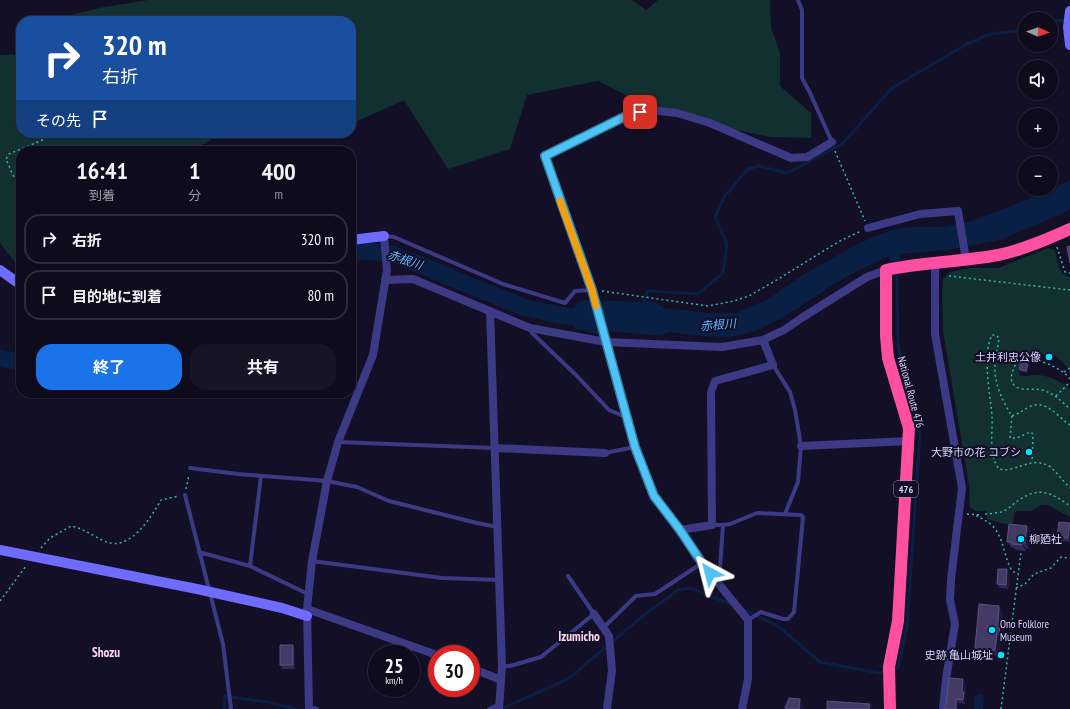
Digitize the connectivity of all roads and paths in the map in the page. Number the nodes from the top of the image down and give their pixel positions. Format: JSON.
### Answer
{"nodes":[{"id":1,"x":798,"y":0,"type":"edge"},
{"id":2,"x":1070,"y":10,"type":"edge"},
{"id":3,"x":1070,"y":44,"type":"edge"},
{"id":4,"x":47,"y":138,"type":"edge"},
{"id":5,"x":832,"y":142,"type":"junction"},
{"id":6,"x":27,"y":146,"type":"edge"},
{"id":7,"x":16,"y":151,"type":"edge"},
{"id":8,"x":16,"y":181,"type":"edge"},
{"id":9,"x":868,"y":228,"type":"junction"},
{"id":10,"x":1070,"y":229,"type":"edge"},
{"id":11,"x":1053,"y":236,"type":"junction"},
{"id":12,"x":384,"y":239,"type":"junction"},
{"id":13,"x":356,"y":240,"type":"edge"},
{"id":14,"x":966,"y":257,"type":"junction"},
{"id":15,"x":935,"y":263,"type":"junction"},
{"id":16,"x":0,"y":270,"type":"edge"},
{"id":17,"x":886,"y":270,"type":"junction"},
{"id":18,"x":1070,"y":273,"type":"edge"},
{"id":19,"x":949,"y":276,"type":"dead end"},
{"id":20,"x":385,"y":280,"type":"junction"},
{"id":21,"x":16,"y":281,"type":"edge"},
{"id":22,"x":1070,"y":290,"type":"edge"},
{"id":23,"x":593,"y":293,"type":"junction"},
{"id":24,"x":490,"y":311,"type":"junction"},
{"id":25,"x":530,"y":328,"type":"junction"},
{"id":26,"x":605,"y":339,"type":"junction"},
{"id":27,"x":763,"y":340,"type":"junction"},
{"id":28,"x":773,"y":365,"type":"junction"},
{"id":29,"x":1070,"y":368,"type":"edge"},
{"id":30,"x":1064,"y":372,"type":"junction"},
{"id":31,"x":1070,"y":379,"type":"edge"},
{"id":32,"x":1070,"y":382,"type":"edge"},
{"id":33,"x":1056,"y":396,"type":"junction"},
{"id":34,"x":356,"y":397,"type":"edge"},
{"id":35,"x":356,"y":398,"type":"edge"},
{"id":36,"x":1070,"y":409,"type":"edge"},
{"id":37,"x":1012,"y":416,"type":"junction"},
{"id":38,"x":627,"y":417,"type":"junction"},
{"id":39,"x":1070,"y":424,"type":"edge"},
{"id":40,"x":909,"y":441,"type":"junction"},
{"id":41,"x":338,"y":442,"type":"junction"},
{"id":42,"x":801,"y":446,"type":"junction"},
{"id":43,"x":635,"y":447,"type":"junction"},
{"id":44,"x":495,"y":448,"type":"junction"},
{"id":45,"x":605,"y":454,"type":"joint"},
{"id":46,"x":1032,"y":462,"type":"junction"},
{"id":47,"x":190,"y":468,"type":"joint"},
{"id":48,"x":261,"y":476,"type":"junction"},
{"id":49,"x":327,"y":480,"type":"junction"},
{"id":50,"x":1070,"y":488,"type":"edge"},
{"id":51,"x":185,"y":495,"type":"junction"},
{"id":52,"x":1070,"y":506,"type":"edge"},
{"id":53,"x":785,"y":514,"type":"junction"},
{"id":54,"x":960,"y":514,"type":"junction"},
{"id":55,"x":985,"y":514,"type":"dead end"},
{"id":56,"x":977,"y":515,"type":"junction"},
{"id":57,"x":981,"y":515,"type":"dead end"},
{"id":58,"x":712,"y":525,"type":"junction"},
{"id":59,"x":723,"y":525,"type":"junction"},
{"id":60,"x":498,"y":527,"type":"junction"},
{"id":61,"x":680,"y":530,"type":"junction"},
{"id":62,"x":0,"y":550,"type":"edge"},
{"id":63,"x":199,"y":552,"type":"junction"},
{"id":64,"x":1021,"y":552,"type":"edge"},
{"id":65,"x":33,"y":556,"type":"junction"},
{"id":66,"x":1070,"y":558,"type":"edge"},
{"id":67,"x":312,"y":561,"type":"junction"},
{"id":68,"x":702,"y":563,"type":"junction"},
{"id":69,"x":250,"y":566,"type":"junction"},
{"id":70,"x":1018,"y":574,"type":"junction"},
{"id":71,"x":568,"y":576,"type":"dead end"},
{"id":72,"x":499,"y":580,"type":"junction"},
{"id":73,"x":719,"y":583,"type":"junction"},
{"id":74,"x":1016,"y":588,"type":"junction"},
{"id":75,"x":209,"y":592,"type":"junction"},
{"id":76,"x":308,"y":594,"type":"junction"},
{"id":77,"x":0,"y":601,"type":"edge"},
{"id":78,"x":307,"y":613,"type":"junction"},
{"id":79,"x":594,"y":614,"type":"junction"},
{"id":80,"x":748,"y":620,"type":"junction"},
{"id":81,"x":604,"y":627,"type":"junction"},
{"id":82,"x":428,"y":652,"type":"edge"},
{"id":83,"x":502,"y":666,"type":"junction"},
{"id":84,"x":480,"y":672,"type":"edge"},
{"id":85,"x":501,"y":680,"type":"junction"},
{"id":86,"x":500,"y":707,"type":"edge"},
{"id":87,"x":311,"y":708,"type":"edge"},
{"id":88,"x":230,"y":709,"type":"edge"},
{"id":89,"x":489,"y":709,"type":"edge"},
{"id":90,"x":607,"y":709,"type":"edge"},
{"id":91,"x":742,"y":709,"type":"edge"},
{"id":92,"x":890,"y":709,"type":"edge"},
{"id":93,"x":943,"y":709,"type":"edge"},
{"id":94,"x":1002,"y":709,"type":"edge"}],
"edges":[{"from":1,"to":5,"type":"lane"},
{"from":2,"to":3,"type":"street"},
{"from":4,"to":6,"type":"path"},
{"from":5,"to":9,"type":"path"},
{"from":5,"to":23,"type":"street"},
{"from":7,"to":8,"type":"path"},
{"from":9,"to":14,"type":"street"},
{"from":9,"to":23,"type":"path"},
{"from":10,"to":11,"type":"highway"},
{"from":11,"to":14,"type":"highway"},
{"from":11,"to":18,"type":"path"},
{"from":12,"to":13,"type":"street"},
{"from":12,"to":20,"type":"street"},
{"from":12,"to":23,"type":"lane"},
{"from":14,"to":15,"type":"highway"},
{"from":15,"to":17,"type":"highway"},
{"from":15,"to":54,"type":"street"},
{"from":16,"to":21,"type":"street"},
{"from":17,"to":27,"type":"street"},
{"from":17,"to":40,"type":"highway","name":"National Route 476","number":"476"},
{"from":19,"to":22,"type":"path"},
{"from":20,"to":24,"type":"street"},
{"from":20,"to":34,"type":"street"},
{"from":23,"to":26,"type":"street"},
{"from":24,"to":25,"type":"street"},
{"from":24,"to":44,"type":"street"},
{"from":25,"to":26,"type":"street"},
{"from":25,"to":38,"type":"lane"},
{"from":26,"to":27,"type":"street"},
{"from":26,"to":38,"type":"street"},
{"from":27,"to":28,"type":"street"},
{"from":28,"to":42,"type":"lane"},
{"from":28,"to":58,"type":"street"},
{"from":29,"to":30,"type":"path"},
{"from":30,"to":31,"type":"path"},
{"from":30,"to":33,"type":"path"},
{"from":32,"to":33,"type":"path"},
{"from":33,"to":36,"type":"path"},
{"from":35,"to":41,"type":"street"},
{"from":37,"to":39,"type":"path"},
{"from":37,"to":46,"type":"path"},
{"from":37,"to":46,"type":"path"},
{"from":38,"to":43,"type":"street"},
{"from":40,"to":42,"type":"street"},
{"from":40,"to":92,"type":"highway","name":"National Route 476","number":"476"},
{"from":41,"to":44,"type":"lane"},
{"from":41,"to":49,"type":"street"},
{"from":42,"to":53,"type":"lane"},
{"from":43,"to":45,"type":"lane"},
{"from":43,"to":61,"type":"street"},
{"from":44,"to":45,"type":"street"},
{"from":44,"to":60,"type":"street"},
{"from":46,"to":50,"type":"path"},
{"from":47,"to":48,"type":"lane"},
{"from":47,"to":51,"type":"path"},
{"from":48,"to":49,"type":"lane"},
{"from":48,"to":69,"type":"lane"},
{"from":49,"to":60,"type":"lane"},
{"from":49,"to":67,"type":"street"},
{"from":51,"to":63,"type":"lane"},
{"from":51,"to":65,"type":"path"},
{"from":52,"to":55,"type":"path"},
{"from":53,"to":59,"type":"lane"},
{"from":53,"to":80,"type":"lane"},
{"from":54,"to":56,"type":"path"},
{"from":54,"to":93,"type":"street"},
{"from":56,"to":57,"type":"path"},
{"from":56,"to":70,"type":"path"},
{"from":58,"to":59,"type":"lane"},
{"from":58,"to":61,"type":"street"},
{"from":59,"to":73,"type":"lane"},
{"from":60,"to":72,"type":"street"},
{"from":61,"to":68,"type":"street"},
{"from":62,"to":65,"type":"street"},
{"from":63,"to":69,"type":"lane"},
{"from":63,"to":75,"type":"lane"},
{"from":64,"to":70,"type":"path"},
{"from":65,"to":75,"type":"street"},
{"from":65,"to":77,"type":"path"},
{"from":66,"to":74,"type":"path"},
{"from":67,"to":72,"type":"lane"},
{"from":67,"to":76,"type":"street"},
{"from":68,"to":73,"type":"street"},
{"from":68,"to":81,"type":"lane"},
{"from":69,"to":76,"type":"lane"},
{"from":70,"to":74,"type":"path"},
{"from":71,"to":79,"type":"lane"},
{"from":72,"to":83,"type":"street"},
{"from":73,"to":80,"type":"street"},
{"from":74,"to":94,"type":"path"},
{"from":75,"to":78,"type":"street"},
{"from":75,"to":88,"type":"lane"},
{"from":76,"to":78,"type":"street"},
{"from":78,"to":82,"type":"street"},
{"from":78,"to":87,"type":"street"},
{"from":79,"to":81,"type":"street"},
{"from":79,"to":83,"type":"lane"},
{"from":80,"to":91,"type":"street"},
{"from":81,"to":90,"type":"street"},
{"from":83,"to":85,"type":"street"},
{"from":84,"to":85,"type":"street"},
{"from":85,"to":86,"type":"street"},
{"from":86,"to":89,"type":"lane"}]}
